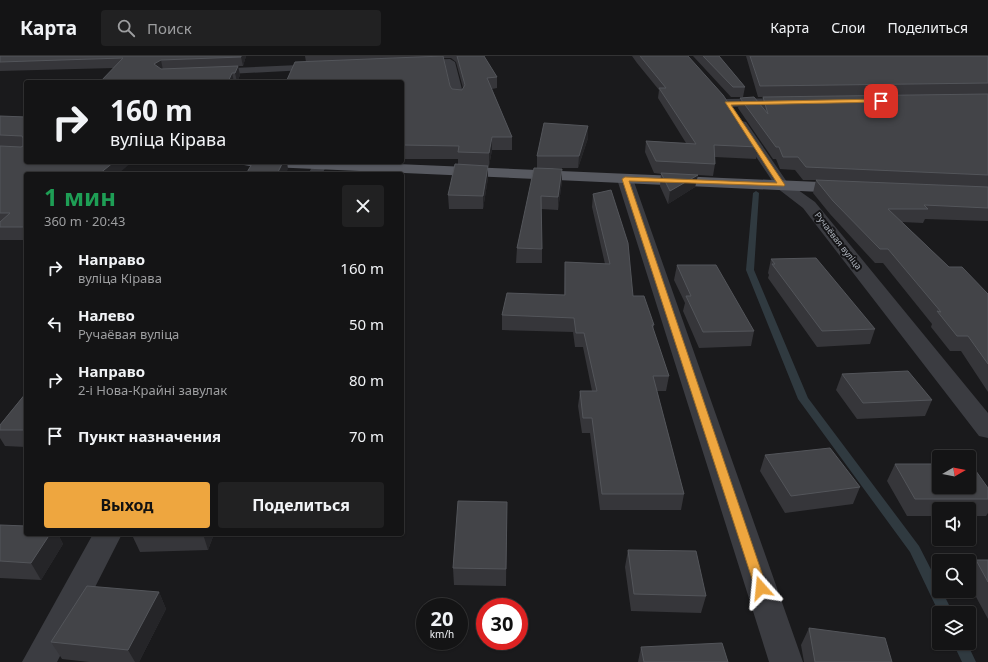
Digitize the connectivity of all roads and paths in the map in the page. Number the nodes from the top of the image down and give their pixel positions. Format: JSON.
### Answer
{"nodes":[{"id":1,"x":404,"y":64,"type":"edge"},
{"id":2,"x":328,"y":66,"type":"edge"},
{"id":3,"x":202,"y":73,"type":"edge"},
{"id":4,"x":458,"y":97,"type":"edge"},
{"id":5,"x":806,"y":102,"type":"edge"},
{"id":6,"x":269,"y":164,"type":"edge"},
{"id":7,"x":318,"y":169,"type":"edge"},
{"id":8,"x":625,"y":179,"type":"junction"},
{"id":9,"x":782,"y":185,"type":"junction"},
{"id":10,"x":861,"y":188,"type":"edge"},
{"id":11,"x":988,"y":430,"type":"edge"},
{"id":12,"x":107,"y":536,"type":"edge"},
{"id":13,"x":39,"y":662,"type":"edge"},
{"id":14,"x":786,"y":662,"type":"edge"}],
"edges":[{"from":1,"to":4,"type":"street"},
{"from":2,"to":3,"type":"street"},
{"from":5,"to":9,"type":"street","name":"Ручаёвая вуліца"},
{"from":6,"to":7,"type":"main road"},
{"from":7,"to":8,"type":"main road"},
{"from":8,"to":9,"type":"main road"},
{"from":8,"to":14,"type":"street"},
{"from":9,"to":10,"type":"main road"},
{"from":9,"to":11,"type":"street","name":"Ручаёвая вуліца"},
{"from":12,"to":13,"type":"street"}]}
